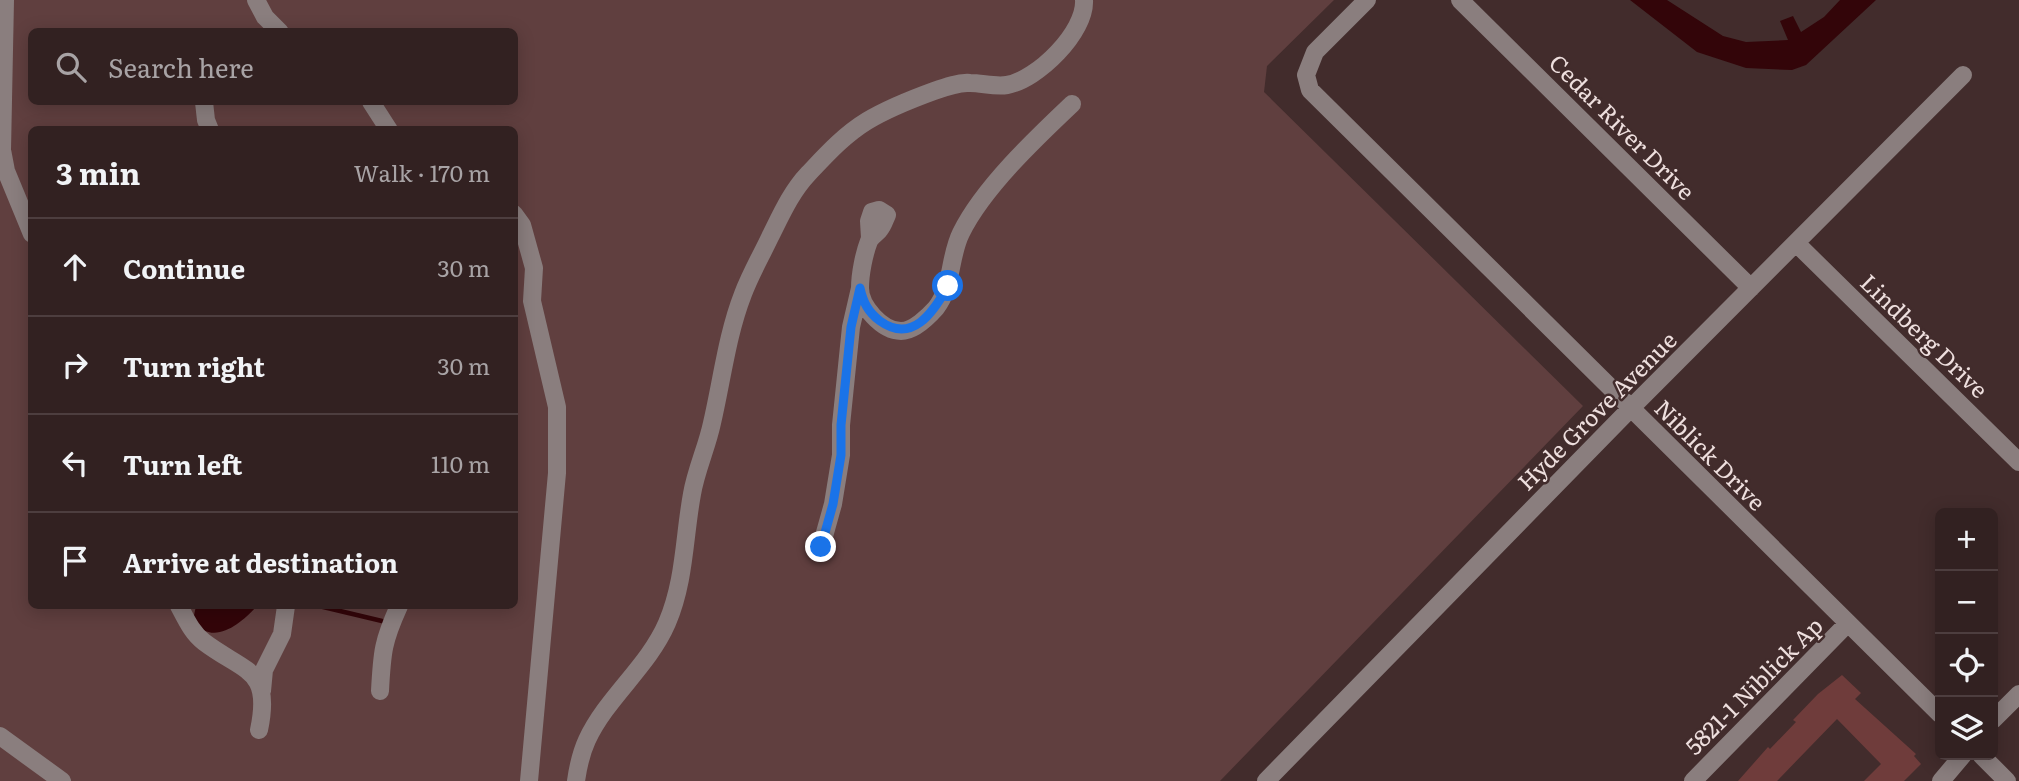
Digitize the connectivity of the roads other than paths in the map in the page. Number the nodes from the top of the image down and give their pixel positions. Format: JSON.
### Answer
{"nodes":[{"id":1,"x":5,"y":0,"type":"edge"},
{"id":2,"x":256,"y":0,"type":"edge"},
{"id":3,"x":1084,"y":0,"type":"edge"},
{"id":4,"x":1367,"y":0,"type":"edge"},
{"id":5,"x":1460,"y":0,"type":"edge"},
{"id":6,"x":276,"y":28,"type":"edge"},
{"id":7,"x":1963,"y":75,"type":"dead end"},
{"id":8,"x":1072,"y":104,"type":"dead end"},
{"id":9,"x":204,"y":105,"type":"edge"},
{"id":10,"x":374,"y":105,"type":"edge"},
{"id":11,"x":208,"y":126,"type":"edge"},
{"id":12,"x":387,"y":126,"type":"edge"},
{"id":13,"x":518,"y":220,"type":"edge"},
{"id":14,"x":28,"y":224,"type":"edge"},
{"id":15,"x":870,"y":238,"type":"dead end"},
{"id":16,"x":1796,"y":243,"type":"junction"},
{"id":17,"x":860,"y":288,"type":"junction"},
{"id":18,"x":1751,"y":288,"type":"junction"},
{"id":19,"x":1630,"y":409,"type":"junction"},
{"id":20,"x":2016,"y":453,"type":"edge"},
{"id":21,"x":821,"y":547,"type":"dead end"},
{"id":22,"x":181,"y":609,"type":"edge"},
{"id":23,"x":286,"y":609,"type":"edge"},
{"id":24,"x":398,"y":609,"type":"edge"},
{"id":25,"x":1848,"y":623,"type":"junction"},
{"id":26,"x":262,"y":691,"type":"junction"},
{"id":27,"x":380,"y":691,"type":"dead end"},
{"id":28,"x":2019,"y":694,"type":"edge"},
{"id":29,"x":1935,"y":709,"type":"edge"},
{"id":30,"x":1998,"y":715,"type":"edge"},
{"id":31,"x":259,"y":730,"type":"dead end"},
{"id":32,"x":0,"y":736,"type":"edge"},
{"id":33,"x":1959,"y":760,"type":"edge"},
{"id":34,"x":1986,"y":760,"type":"edge"},
{"id":35,"x":62,"y":781,"type":"edge"},
{"id":36,"x":529,"y":781,"type":"edge"},
{"id":37,"x":576,"y":781,"type":"edge"},
{"id":38,"x":1266,"y":781,"type":"edge"},
{"id":39,"x":1693,"y":781,"type":"edge"},
{"id":40,"x":1941,"y":781,"type":"edge"},
{"id":41,"x":2007,"y":781,"type":"edge"}],
"edges":[{"from":1,"to":14,"type":"street"},
{"from":2,"to":6,"type":"street"},
{"from":3,"to":37,"type":"street"},
{"from":4,"to":19,"type":"street","name":"Niblick Drive"},
{"from":5,"to":18,"type":"street","name":"Cedar River Drive"},
{"from":7,"to":16,"type":"street","name":"Hyde Grove Avenue"},
{"from":8,"to":17,"type":"street"},
{"from":9,"to":11,"type":"street"},
{"from":10,"to":12,"type":"street"},
{"from":13,"to":36,"type":"street"},
{"from":15,"to":17,"type":"street"},
{"from":16,"to":18,"type":"street","name":"Hyde Grove Avenue"},
{"from":16,"to":20,"type":"street","name":"Lindberg Drive"},
{"from":17,"to":21,"type":"street"},
{"from":18,"to":19,"type":"street","name":"Hyde Grove Avenue"},
{"from":19,"to":25,"type":"street","name":"Niblick Drive"},
{"from":19,"to":38,"type":"street","name":"Hyde Grove Avenue"},
{"from":22,"to":26,"type":"street"},
{"from":23,"to":26,"type":"street"},
{"from":24,"to":27,"type":"street"},
{"from":25,"to":29,"type":"street","name":"Niblick Drive"},
{"from":25,"to":39,"type":"street","name":"5821-1 Niblick Ap"},
{"from":26,"to":31,"type":"street"},
{"from":28,"to":30,"type":"street"},
{"from":32,"to":35,"type":"street"},
{"from":33,"to":40,"type":"street"},
{"from":34,"to":41,"type":"street"}]}
